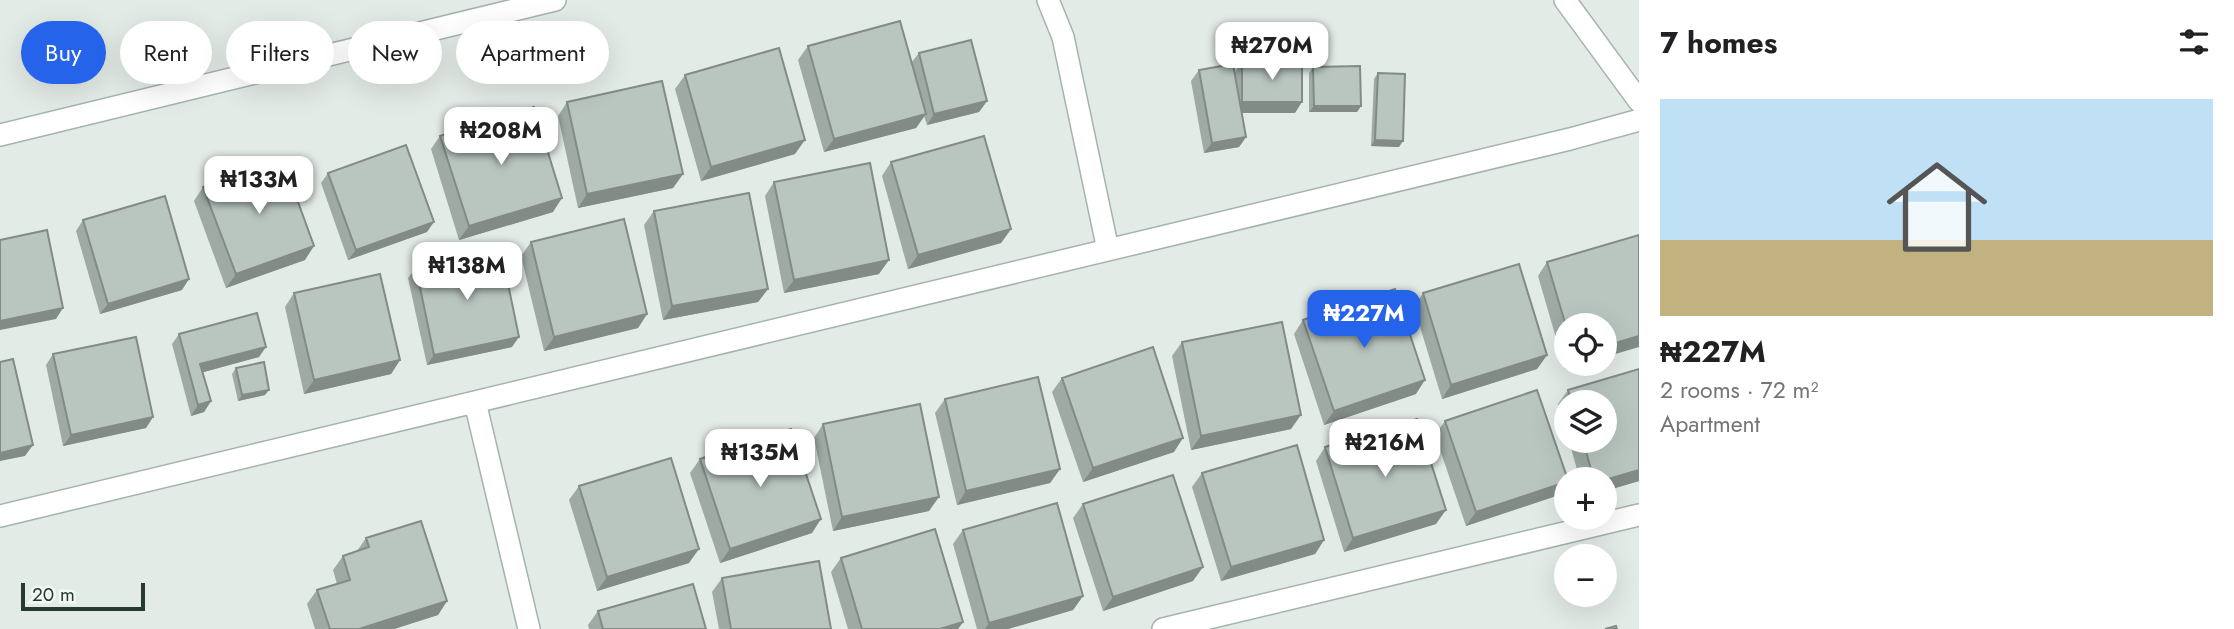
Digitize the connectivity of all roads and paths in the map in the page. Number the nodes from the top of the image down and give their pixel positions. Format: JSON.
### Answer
{"nodes":[{"id":1,"x":555,"y":0,"type":"edge"},
{"id":2,"x":1048,"y":0,"type":"edge"},
{"id":3,"x":1565,"y":0,"type":"edge"},
{"id":4,"x":1639,"y":101,"type":"edge"},
{"id":5,"x":1639,"y":120,"type":"edge"},
{"id":6,"x":0,"y":135,"type":"edge"},
{"id":7,"x":1108,"y":250,"type":"junction"},
{"id":8,"x":475,"y":402,"type":"junction"},
{"id":9,"x":1639,"y":515,"type":"edge"},
{"id":10,"x":0,"y":516,"type":"edge"},
{"id":11,"x":529,"y":629,"type":"edge"},
{"id":12,"x":1163,"y":629,"type":"edge"}],
"edges":[{"from":1,"to":6,"type":"street"},
{"from":2,"to":7,"type":"street"},
{"from":3,"to":4,"type":"street"},
{"from":5,"to":7,"type":"street"},
{"from":7,"to":8,"type":"street"},
{"from":8,"to":10,"type":"street"},
{"from":8,"to":11,"type":"street"},
{"from":9,"to":12,"type":"street"}]}
